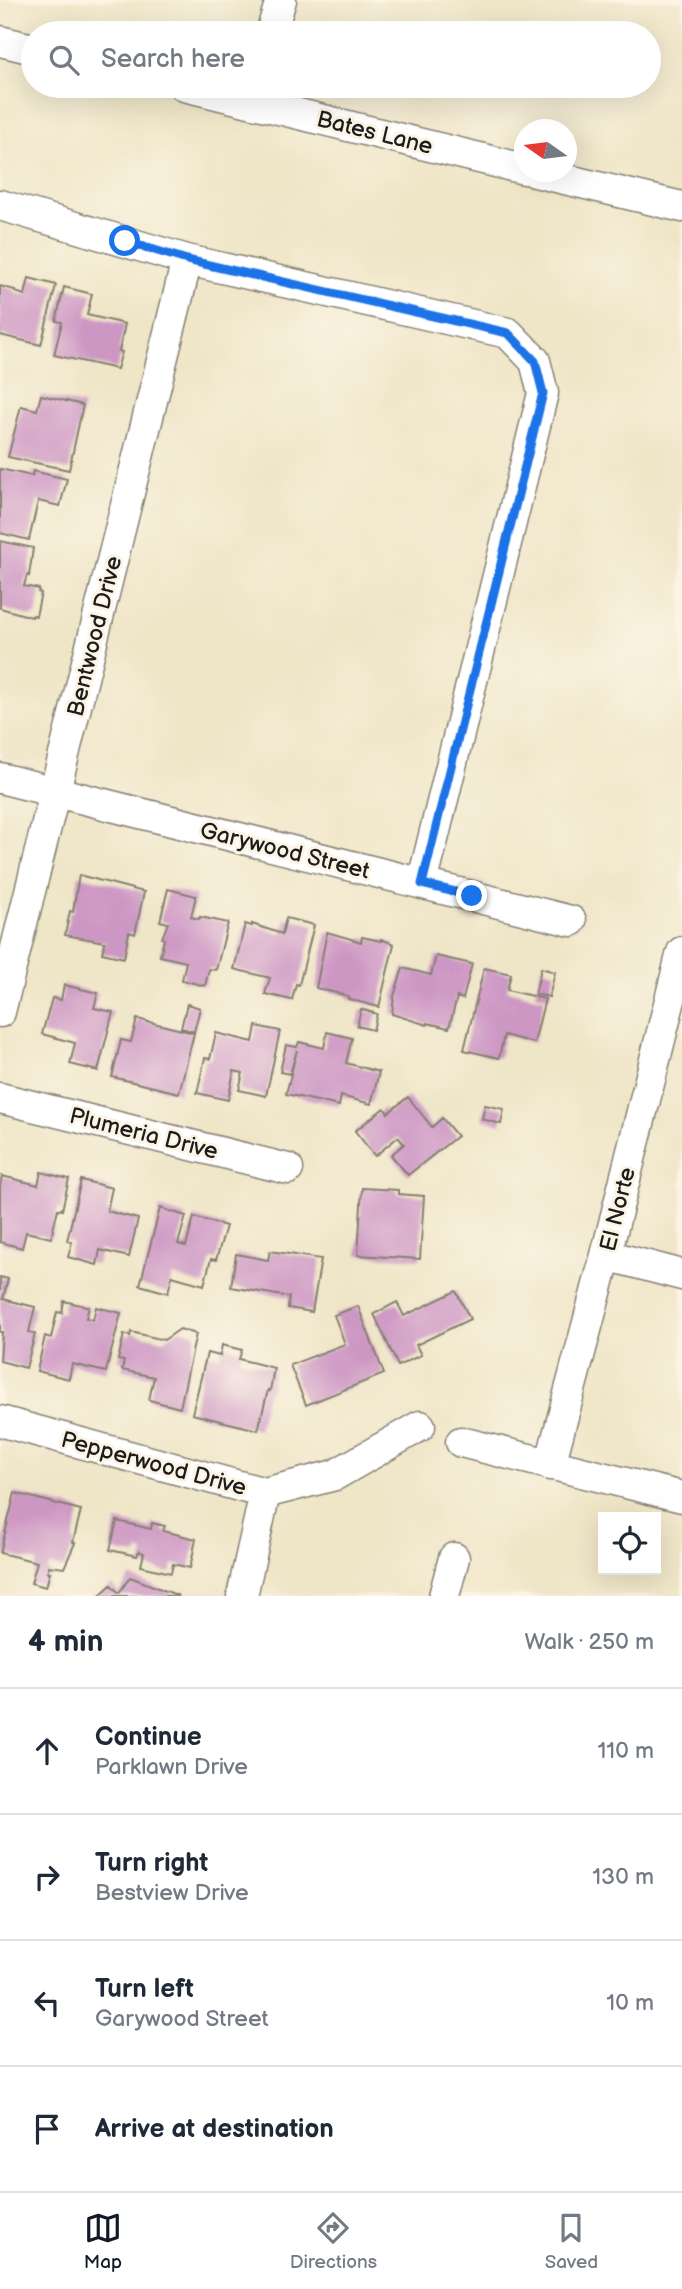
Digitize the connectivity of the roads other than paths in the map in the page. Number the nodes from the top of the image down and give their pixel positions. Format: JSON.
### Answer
{"nodes":[{"id":1,"x":281,"y":0,"type":"edge"},
{"id":2,"x":275,"y":21,"type":"edge"},
{"id":3,"x":0,"y":41,"type":"edge"},
{"id":4,"x":21,"y":46,"type":"edge"},
{"id":5,"x":268,"y":98,"type":"edge"},
{"id":6,"x":514,"y":166,"type":"edge"},
{"id":7,"x":577,"y":182,"type":"edge"},
{"id":8,"x":0,"y":205,"type":"edge"},
{"id":9,"x":682,"y":207,"type":"edge"},
{"id":10,"x":187,"y":260,"type":"junction"},
{"id":11,"x":0,"y":778,"type":"edge"},
{"id":12,"x":55,"y":792,"type":"junction"},
{"id":13,"x":422,"y":884,"type":"junction"},
{"id":14,"x":570,"y":921,"type":"dead end"},
{"id":15,"x":682,"y":952,"type":"edge"},
{"id":16,"x":0,"y":1012,"type":"edge"},
{"id":17,"x":669,"y":1058,"type":"edge"},
{"id":18,"x":0,"y":1098,"type":"edge"},
{"id":19,"x":288,"y":1169,"type":"dead end"},
{"id":20,"x":606,"y":1255,"type":"junction"},
{"id":21,"x":682,"y":1275,"type":"edge"},
{"id":22,"x":0,"y":1421,"type":"edge"},
{"id":23,"x":419,"y":1426,"type":"dead end"},
{"id":24,"x":461,"y":1442,"type":"dead end"},
{"id":25,"x":550,"y":1465,"type":"junction"},
{"id":26,"x":265,"y":1493,"type":"junction"},
{"id":27,"x":682,"y":1497,"type":"edge"},
{"id":28,"x":454,"y":1558,"type":"dead end"},
{"id":29,"x":242,"y":1596,"type":"edge"},
{"id":30,"x":444,"y":1596,"type":"edge"}],
"edges":[{"from":1,"to":2,"type":"street"},
{"from":3,"to":4,"type":"street"},
{"from":5,"to":6,"type":"street","name":"Bates Lane"},
{"from":7,"to":9,"type":"street"},
{"from":8,"to":10,"type":"street"},
{"from":10,"to":12,"type":"street","name":"Bentwood Drive"},
{"from":10,"to":13,"type":"street"},
{"from":11,"to":12,"type":"street","name":"Garywood Street"},
{"from":12,"to":13,"type":"street","name":"Garywood Street"},
{"from":12,"to":16,"type":"street","name":"Bentwood Drive"},
{"from":13,"to":14,"type":"street","name":"Garywood Street"},
{"from":15,"to":17,"type":"street","name":"El Norte"},
{"from":17,"to":20,"type":"street","name":"El Norte"},
{"from":18,"to":19,"type":"street","name":"Plumeria Drive"},
{"from":20,"to":21,"type":"street"},
{"from":20,"to":25,"type":"street","name":"El Norte"},
{"from":22,"to":26,"type":"street","name":"Pepperwood Drive"},
{"from":23,"to":26,"type":"street","name":"Pepperwood Drive"},
{"from":24,"to":25,"type":"street"},
{"from":25,"to":27,"type":"street"},
{"from":26,"to":29,"type":"street"},
{"from":28,"to":30,"type":"street"}]}
